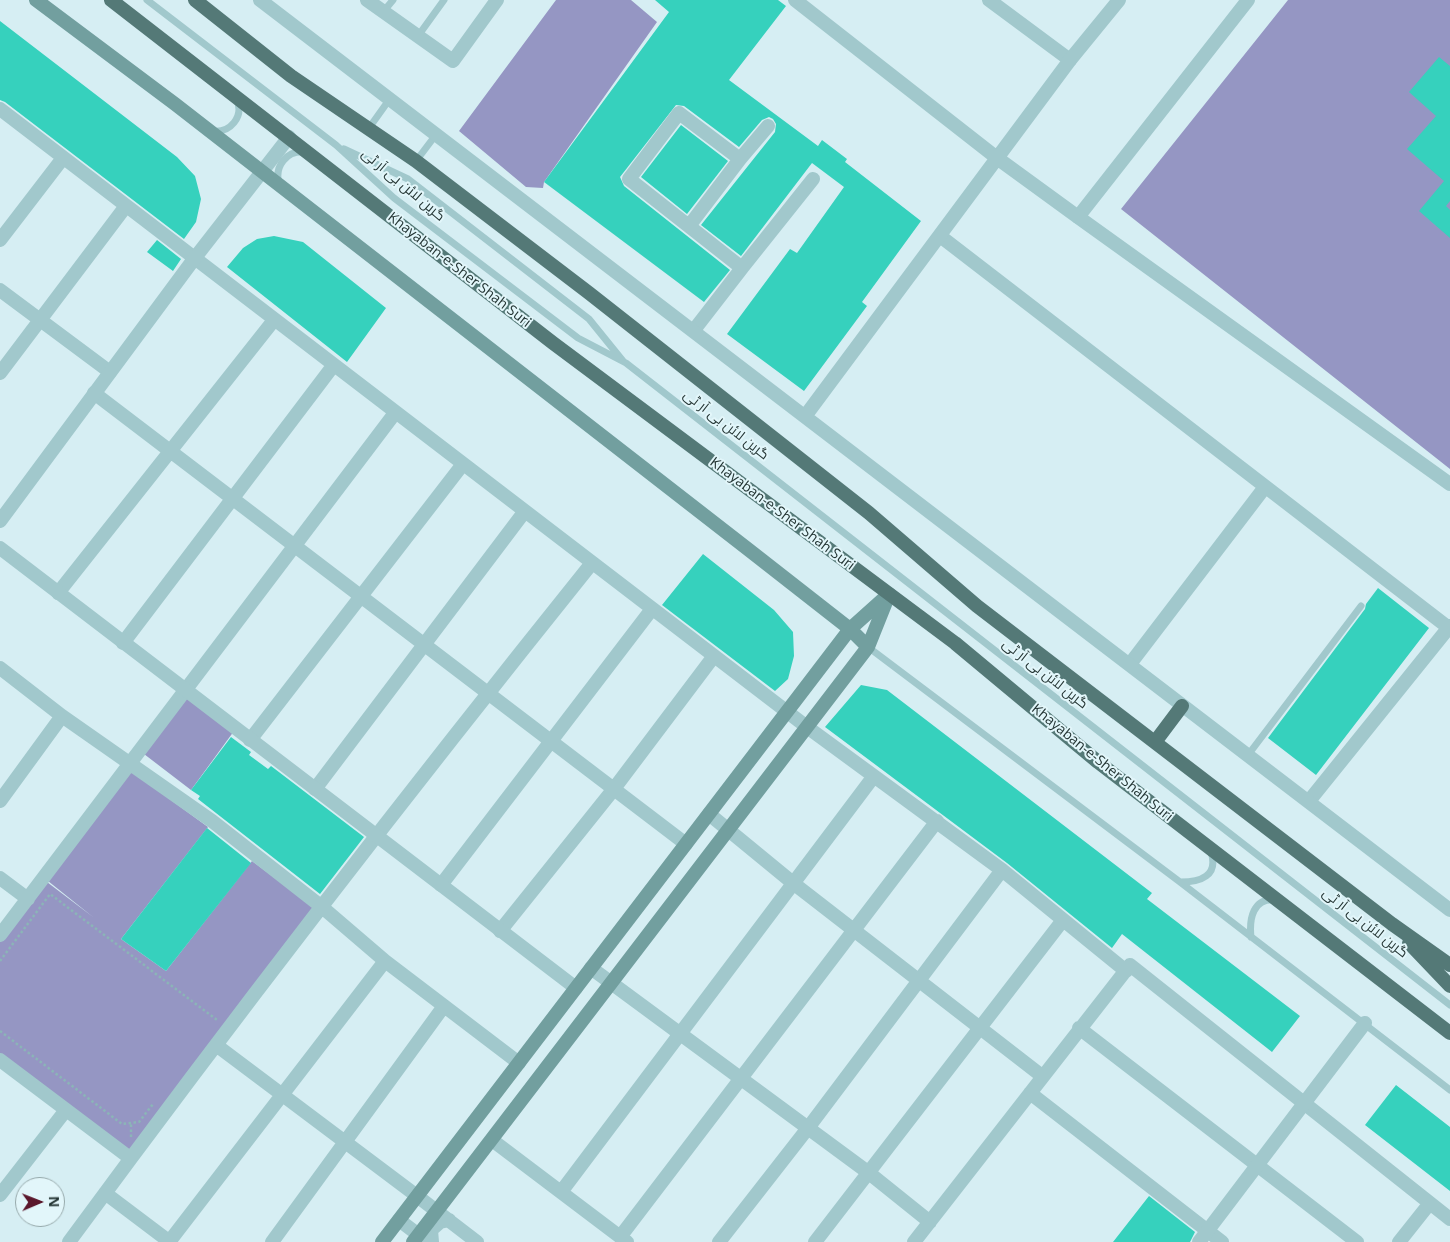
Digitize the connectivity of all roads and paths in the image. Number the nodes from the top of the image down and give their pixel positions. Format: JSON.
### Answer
{"nodes":[{"id":1,"x":36,"y":0,"type":"edge"},
{"id":2,"x":111,"y":0,"type":"edge"},
{"id":3,"x":147,"y":0,"type":"edge"},
{"id":4,"x":195,"y":0,"type":"edge"},
{"id":5,"x":367,"y":0,"type":"edge"},
{"id":6,"x":393,"y":0,"type":"edge"},
{"id":7,"x":444,"y":0,"type":"edge"},
{"id":8,"x":497,"y":0,"type":"edge"},
{"id":9,"x":795,"y":0,"type":"edge"},
{"id":10,"x":990,"y":0,"type":"edge"},
{"id":11,"x":1119,"y":0,"type":"edge"},
{"id":12,"x":1248,"y":0,"type":"edge"},
{"id":13,"x":267,"y":2,"type":"edge"},
{"id":14,"x":383,"y":12,"type":"junction"},
{"id":15,"x":418,"y":36,"type":"junction"},
{"id":16,"x":1070,"y":60,"type":"junction"},
{"id":17,"x":236,"y":96,"type":"junction"},
{"id":18,"x":389,"y":100,"type":"junction"},
{"id":19,"x":0,"y":109,"type":"edge"},
{"id":20,"x":768,"y":126,"type":"dead end"},
{"id":21,"x":369,"y":128,"type":"junction"},
{"id":22,"x":208,"y":130,"type":"junction"},
{"id":23,"x":435,"y":136,"type":"junction"},
{"id":24,"x":289,"y":138,"type":"junction"},
{"id":25,"x":336,"y":145,"type":"junction"},
{"id":26,"x":308,"y":153,"type":"junction"},
{"id":27,"x":63,"y":158,"type":"junction"},
{"id":28,"x":997,"y":158,"type":"junction"},
{"id":29,"x":740,"y":159,"type":"junction"},
{"id":30,"x":416,"y":161,"type":"junction"},
{"id":31,"x":261,"y":171,"type":"junction"},
{"id":32,"x":813,"y":179,"type":"dead end"},
{"id":33,"x":280,"y":186,"type":"junction"},
{"id":34,"x":126,"y":206,"type":"junction"},
{"id":35,"x":1078,"y":217,"type":"junction"},
{"id":36,"x":689,"y":226,"type":"junction"},
{"id":37,"x":940,"y":236,"type":"junction"},
{"id":38,"x":0,"y":240,"type":"edge"},
{"id":39,"x":194,"y":259,"type":"junction"},
{"id":40,"x":742,"y":268,"type":"junction"},
{"id":41,"x":0,"y":290,"type":"edge"},
{"id":42,"x":40,"y":320,"type":"junction"},
{"id":43,"x":274,"y":320,"type":"junction"},
{"id":44,"x":694,"y":330,"type":"junction"},
{"id":45,"x":626,"y":363,"type":"junction"},
{"id":46,"x":334,"y":366,"type":"junction"},
{"id":47,"x":0,"y":372,"type":"edge"},
{"id":48,"x":110,"y":372,"type":"junction"},
{"id":49,"x":94,"y":393,"type":"junction"},
{"id":50,"x":395,"y":413,"type":"junction"},
{"id":51,"x":806,"y":416,"type":"junction"},
{"id":52,"x":170,"y":451,"type":"junction"},
{"id":53,"x":463,"y":464,"type":"junction"},
{"id":54,"x":1450,"y":484,"type":"edge"},
{"id":55,"x":1265,"y":487,"type":"junction"},
{"id":56,"x":232,"y":498,"type":"junction"},
{"id":57,"x":524,"y":511,"type":"junction"},
{"id":58,"x":1,"y":518,"type":"edge"},
{"id":59,"x":295,"y":546,"type":"junction"},
{"id":60,"x":0,"y":548,"type":"edge"},
{"id":61,"x":592,"y":563,"type":"junction"},
{"id":62,"x":58,"y":593,"type":"junction"},
{"id":63,"x":889,"y":594,"type":"junction"},
{"id":64,"x":361,"y":596,"type":"junction"},
{"id":65,"x":1361,"y":606,"type":"dead end"},
{"id":66,"x":652,"y":609,"type":"junction"},
{"id":67,"x":1450,"y":627,"type":"edge"},
{"id":68,"x":850,"y":629,"type":"junction"},
{"id":69,"x":123,"y":643,"type":"junction"},
{"id":70,"x":425,"y":645,"type":"junction"},
{"id":71,"x":868,"y":647,"type":"junction"},
{"id":72,"x":714,"y":656,"type":"junction"},
{"id":73,"x":1130,"y":664,"type":"junction"},
{"id":74,"x":0,"y":669,"type":"edge"},
{"id":75,"x":185,"y":690,"type":"junction"},
{"id":76,"x":487,"y":694,"type":"junction"},
{"id":77,"x":1182,"y":706,"type":"junction"},
{"id":78,"x":787,"y":712,"type":"junction"},
{"id":79,"x":62,"y":716,"type":"junction"},
{"id":80,"x":807,"y":727,"type":"junction"},
{"id":81,"x":250,"y":740,"type":"junction"},
{"id":82,"x":1155,"y":742,"type":"junction"},
{"id":83,"x":550,"y":743,"type":"junction"},
{"id":84,"x":1248,"y":755,"type":"junction"},
{"id":85,"x":131,"y":763,"type":"junction"},
{"id":86,"x":874,"y":776,"type":"junction"},
{"id":87,"x":315,"y":790,"type":"junction"},
{"id":88,"x":613,"y":790,"type":"junction"},
{"id":89,"x":0,"y":801,"type":"edge"},
{"id":90,"x":1309,"y":801,"type":"junction"},
{"id":91,"x":709,"y":814,"type":"junction"},
{"id":92,"x":937,"y":821,"type":"junction"},
{"id":93,"x":729,"y":830,"type":"junction"},
{"id":94,"x":377,"y":837,"type":"junction"},
{"id":95,"x":686,"y":844,"type":"junction"},
{"id":96,"x":1207,"y":845,"type":"junction"},
{"id":97,"x":1002,"y":870,"type":"junction"},
{"id":98,"x":0,"y":878,"type":"edge"},
{"id":99,"x":1180,"y":882,"type":"junction"},
{"id":100,"x":793,"y":883,"type":"junction"},
{"id":101,"x":441,"y":886,"type":"junction"},
{"id":102,"x":28,"y":899,"type":"junction"},
{"id":103,"x":1279,"y":901,"type":"junction"},
{"id":104,"x":322,"y":907,"type":"junction"},
{"id":105,"x":1450,"y":910,"type":"edge"},
{"id":106,"x":1063,"y":920,"type":"junction"},
{"id":107,"x":1392,"y":924,"type":"junction"},
{"id":108,"x":855,"y":930,"type":"junction"},
{"id":109,"x":500,"y":931,"type":"junction"},
{"id":110,"x":0,"y":935,"type":"edge"},
{"id":111,"x":1252,"y":937,"type":"junction"},
{"id":112,"x":0,"y":961,"type":"edge"},
{"id":113,"x":385,"y":961,"type":"junction"},
{"id":114,"x":1450,"y":965,"type":"edge"},
{"id":115,"x":591,"y":968,"type":"junction"},
{"id":116,"x":1126,"y":971,"type":"junction"},
{"id":117,"x":918,"y":979,"type":"junction"},
{"id":118,"x":611,"y":983,"type":"junction"},
{"id":119,"x":1450,"y":986,"type":"edge"},
{"id":120,"x":576,"y":988,"type":"junction"},
{"id":121,"x":1450,"y":1005,"type":"edge"},
{"id":122,"x":444,"y":1006,"type":"junction"},
{"id":123,"x":1365,"y":1023,"type":"junction"},
{"id":124,"x":211,"y":1027,"type":"dead end"},
{"id":125,"x":981,"y":1028,"type":"junction"},
{"id":126,"x":1079,"y":1028,"type":"junction"},
{"id":127,"x":0,"y":1031,"type":"edge"},
{"id":128,"x":682,"y":1033,"type":"junction"},
{"id":129,"x":1450,"y":1033,"type":"edge"},
{"id":130,"x":216,"y":1045,"type":"junction"},
{"id":131,"x":1,"y":1063,"type":"edge"},
{"id":132,"x":519,"y":1063,"type":"junction"},
{"id":133,"x":1042,"y":1076,"type":"junction"},
{"id":134,"x":742,"y":1079,"type":"junction"},
{"id":135,"x":1450,"y":1090,"type":"edge"},
{"id":136,"x":1030,"y":1093,"type":"junction"},
{"id":137,"x":283,"y":1095,"type":"junction"},
{"id":138,"x":157,"y":1098,"type":"dead end"},
{"id":139,"x":1305,"y":1104,"type":"junction"},
{"id":140,"x":66,"y":1110,"type":"junction"},
{"id":141,"x":808,"y":1128,"type":"junction"},
{"id":142,"x":492,"y":1140,"type":"junction"},
{"id":143,"x":344,"y":1141,"type":"junction"},
{"id":144,"x":130,"y":1158,"type":"junction"},
{"id":145,"x":1257,"y":1167,"type":"junction"},
{"id":146,"x":868,"y":1173,"type":"junction"},
{"id":147,"x":561,"y":1192,"type":"junction"},
{"id":148,"x":105,"y":1193,"type":"junction"},
{"id":149,"x":0,"y":1195,"type":"edge"},
{"id":150,"x":417,"y":1196,"type":"junction"},
{"id":151,"x":1430,"y":1203,"type":"junction"},
{"id":152,"x":437,"y":1211,"type":"junction"},
{"id":153,"x":1450,"y":1219,"type":"edge"},
{"id":154,"x":399,"y":1220,"type":"junction"},
{"id":155,"x":449,"y":1220,"type":"junction"},
{"id":156,"x":930,"y":1222,"type":"junction"},
{"id":157,"x":1203,"y":1237,"type":"edge"},
{"id":158,"x":420,"y":1240,"type":"edge"},
{"id":159,"x":623,"y":1240,"type":"edge"},
{"id":160,"x":69,"y":1242,"type":"edge"},
{"id":161,"x":169,"y":1242,"type":"edge"},
{"id":162,"x":272,"y":1242,"type":"edge"},
{"id":163,"x":382,"y":1242,"type":"edge"},
{"id":164,"x":432,"y":1242,"type":"edge"},
{"id":165,"x":477,"y":1242,"type":"edge"},
{"id":166,"x":719,"y":1242,"type":"edge"},
{"id":167,"x":815,"y":1242,"type":"edge"},
{"id":168,"x":914,"y":1242,"type":"edge"},
{"id":169,"x":1222,"y":1242,"type":"edge"},
{"id":170,"x":1357,"y":1242,"type":"edge"},
{"id":171,"x":1399,"y":1242,"type":"edge"}],
"edges":[{"from":1,"to":22,"type":"main road"},
{"from":2,"to":17,"type":"main road","name":"Khayaban-e-Sher Shah Suri"},
{"from":3,"to":25,"type":"lane","name":"گرین لائن بی آر ٹی"},
{"from":4,"to":21,"type":"main road"},
{"from":5,"to":14,"type":"street"},
{"from":6,"to":14,"type":"lane"},
{"from":7,"to":15,"type":"lane"},
{"from":8,"to":15,"type":"street"},
{"from":9,"to":28,"type":"street"},
{"from":10,"to":16,"type":"street"},
{"from":11,"to":16,"type":"street"},
{"from":12,"to":35,"type":"street"},
{"from":13,"to":18,"type":"street"},
{"from":14,"to":15,"type":"street"},
{"from":16,"to":28,"type":"street"},
{"from":17,"to":22,"type":"lane"},
{"from":17,"to":24,"type":"main road","name":"Khayaban-e-Sher Shah Suri"},
{"from":18,"to":21,"type":"lane"},
{"from":18,"to":23,"type":"street"},
{"from":19,"to":27,"type":"street"},
{"from":20,"to":29,"type":"street"},
{"from":21,"to":30,"type":"main road"},
{"from":22,"to":31,"type":"main road"},
{"from":23,"to":30,"type":"lane"},
{"from":23,"to":44,"type":"street"},
{"from":24,"to":26,"type":"main road","name":"Khayaban-e-Sher Shah Suri"},
{"from":24,"to":31,"type":"street"},
{"from":25,"to":45,"type":"lane","name":"گرین لائن بی آر ٹی"},
{"from":25,"to":45,"type":"lane","name":"گرین لائن بی آر ٹی"},
{"from":26,"to":33,"type":"lane"},
{"from":26,"to":63,"type":"main road","name":"Khayaban-e-Sher Shah Suri"},
{"from":27,"to":34,"type":"street"},
{"from":27,"to":38,"type":"street"},
{"from":28,"to":35,"type":"street"},
{"from":28,"to":37,"type":"street"},
{"from":29,"to":36,"type":"street"},
{"from":29,"to":36,"type":"street"},
{"from":30,"to":82,"type":"main road"},
{"from":31,"to":33,"type":"main road"},
{"from":31,"to":39,"type":"street"},
{"from":32,"to":40,"type":"street"},
{"from":33,"to":68,"type":"main road"},
{"from":34,"to":39,"type":"street"},
{"from":34,"to":42,"type":"street"},
{"from":35,"to":54,"type":"street"},
{"from":36,"to":40,"type":"street"},
{"from":37,"to":51,"type":"street"},
{"from":37,"to":55,"type":"street"},
{"from":39,"to":43,"type":"street"},
{"from":39,"to":48,"type":"street"},
{"from":40,"to":44,"type":"street"},
{"from":41,"to":42,"type":"street"},
{"from":42,"to":47,"type":"street"},
{"from":42,"to":48,"type":"street"},
{"from":43,"to":46,"type":"street"},
{"from":43,"to":52,"type":"street"},
{"from":44,"to":51,"type":"street"},
{"from":45,"to":121,"type":"lane","name":"گرین لائن بی آر ٹی"},
{"from":46,"to":50,"type":"street"},
{"from":46,"to":56,"type":"street"},
{"from":48,"to":49,"type":"street"},
{"from":49,"to":52,"type":"street"},
{"from":49,"to":58,"type":"street"},
{"from":50,"to":53,"type":"street"},
{"from":50,"to":59,"type":"street"},
{"from":51,"to":73,"type":"street"},
{"from":52,"to":56,"type":"street"},
{"from":52,"to":62,"type":"street"},
{"from":53,"to":57,"type":"street"},
{"from":53,"to":64,"type":"street"},
{"from":55,"to":67,"type":"street"},
{"from":55,"to":73,"type":"street"},
{"from":56,"to":59,"type":"street"},
{"from":56,"to":69,"type":"street"},
{"from":57,"to":61,"type":"street"},
{"from":57,"to":70,"type":"street"},
{"from":59,"to":64,"type":"street"},
{"from":59,"to":75,"type":"street"},
{"from":60,"to":62,"type":"street"},
{"from":61,"to":66,"type":"street"},
{"from":61,"to":76,"type":"street"},
{"from":62,"to":69,"type":"street"},
{"from":63,"to":68,"type":"main road"},
{"from":63,"to":71,"type":"main road"},
{"from":63,"to":96,"type":"main road","name":"Khayaban-e-Sher Shah Suri"},
{"from":64,"to":70,"type":"street"},
{"from":64,"to":81,"type":"street"},
{"from":65,"to":84,"type":"lane"},
{"from":66,"to":72,"type":"street"},
{"from":66,"to":83,"type":"street"},
{"from":67,"to":90,"type":"street"},
{"from":68,"to":71,"type":"main road"},
{"from":68,"to":78,"type":"main road"},
{"from":69,"to":75,"type":"street"},
{"from":70,"to":76,"type":"street"},
{"from":70,"to":87,"type":"street"},
{"from":71,"to":80,"type":"main road"},
{"from":71,"to":99,"type":"lane"},
{"from":72,"to":78,"type":"street"},
{"from":72,"to":88,"type":"street"},
{"from":73,"to":77,"type":"street"},
{"from":74,"to":79,"type":"street"},
{"from":75,"to":81,"type":"street"},
{"from":75,"to":85,"type":"street"},
{"from":76,"to":83,"type":"street"},
{"from":76,"to":94,"type":"street"},
{"from":77,"to":82,"type":"main road"},
{"from":77,"to":84,"type":"street"},
{"from":78,"to":80,"type":"street"},
{"from":78,"to":91,"type":"main road"},
{"from":79,"to":85,"type":"street"},
{"from":79,"to":89,"type":"street"},
{"from":80,"to":86,"type":"street"},
{"from":80,"to":93,"type":"main road"},
{"from":81,"to":87,"type":"street"},
{"from":82,"to":107,"type":"main road"},
{"from":83,"to":88,"type":"street"},
{"from":83,"to":101,"type":"street"},
{"from":84,"to":90,"type":"street"},
{"from":85,"to":102,"type":"street"},
{"from":85,"to":104,"type":"street"},
{"from":86,"to":92,"type":"street"},
{"from":86,"to":100,"type":"street"},
{"from":87,"to":94,"type":"street"},
{"from":88,"to":95,"type":"street"},
{"from":88,"to":109,"type":"street"},
{"from":90,"to":105,"type":"street"},
{"from":91,"to":93,"type":"street"},
{"from":91,"to":95,"type":"main road"},
{"from":92,"to":97,"type":"street"},
{"from":92,"to":108,"type":"street"},
{"from":93,"to":100,"type":"street"},
{"from":93,"to":118,"type":"main road"},
{"from":94,"to":101,"type":"street"},
{"from":94,"to":104,"type":"street"},
{"from":95,"to":115,"type":"main road"},
{"from":96,"to":99,"type":"lane"},
{"from":96,"to":103,"type":"main road","name":"Khayaban-e-Sher Shah Suri"},
{"from":97,"to":106,"type":"street"},
{"from":97,"to":117,"type":"street"},
{"from":98,"to":102,"type":"street"},
{"from":99,"to":111,"type":"lane"},
{"from":100,"to":108,"type":"street"},
{"from":100,"to":128,"type":"street"},
{"from":101,"to":109,"type":"street"},
{"from":102,"to":110,"type":"street"},
{"from":103,"to":111,"type":"lane"},
{"from":103,"to":129,"type":"main road","name":"Khayaban-e-Sher Shah Suri"},
{"from":104,"to":113,"type":"street"},
{"from":104,"to":130,"type":"street"},
{"from":106,"to":116,"type":"street"},
{"from":106,"to":125,"type":"street"},
{"from":107,"to":114,"type":"main road"},
{"from":107,"to":119,"type":"main road"},
{"from":108,"to":117,"type":"street"},
{"from":108,"to":134,"type":"street"},
{"from":109,"to":120,"type":"street"},
{"from":111,"to":123,"type":"lane"},
{"from":112,"to":124,"type":"path"},
{"from":113,"to":122,"type":"street"},
{"from":113,"to":137,"type":"street"},
{"from":115,"to":118,"type":"street"},
{"from":115,"to":120,"type":"main road"},
{"from":116,"to":126,"type":"street"},
{"from":116,"to":139,"type":"street"},
{"from":117,"to":125,"type":"street"},
{"from":117,"to":141,"type":"street"},
{"from":118,"to":128,"type":"street"},
{"from":118,"to":142,"type":"main road"},
{"from":120,"to":132,"type":"main road"},
{"from":122,"to":132,"type":"street"},
{"from":122,"to":143,"type":"street"},
{"from":123,"to":135,"type":"lane"},
{"from":123,"to":139,"type":"street"},
{"from":125,"to":133,"type":"street"},
{"from":125,"to":146,"type":"street"},
{"from":126,"to":133,"type":"street"},
{"from":126,"to":145,"type":"street"},
{"from":127,"to":138,"type":"path"},
{"from":128,"to":134,"type":"street"},
{"from":128,"to":147,"type":"street"},
{"from":130,"to":137,"type":"street"},
{"from":130,"to":144,"type":"street"},
{"from":131,"to":140,"type":"street"},
{"from":132,"to":150,"type":"main road"},
{"from":133,"to":136,"type":"street"},
{"from":134,"to":141,"type":"street"},
{"from":134,"to":159,"type":"street"},
{"from":136,"to":156,"type":"street"},
{"from":136,"to":157,"type":"street"},
{"from":137,"to":143,"type":"street"},
{"from":137,"to":161,"type":"street"},
{"from":139,"to":145,"type":"street"},
{"from":139,"to":151,"type":"street"},
{"from":140,"to":144,"type":"street"},
{"from":140,"to":149,"type":"street"},
{"from":141,"to":146,"type":"street"},
{"from":141,"to":166,"type":"street"},
{"from":142,"to":147,"type":"street"},
{"from":142,"to":152,"type":"main road"},
{"from":143,"to":150,"type":"street"},
{"from":143,"to":162,"type":"street"},
{"from":144,"to":148,"type":"street"},
{"from":145,"to":157,"type":"street"},
{"from":145,"to":170,"type":"street"},
{"from":146,"to":156,"type":"street"},
{"from":146,"to":167,"type":"street"},
{"from":147,"to":159,"type":"street"},
{"from":148,"to":160,"type":"street"},
{"from":148,"to":161,"type":"street"},
{"from":150,"to":152,"type":"street"},
{"from":150,"to":154,"type":"main road"},
{"from":151,"to":153,"type":"street"},
{"from":151,"to":171,"type":"street"},
{"from":152,"to":155,"type":"street"},
{"from":152,"to":158,"type":"main road"},
{"from":154,"to":158,"type":"street"},
{"from":154,"to":163,"type":"main road"},
{"from":155,"to":164,"type":"street"},
{"from":155,"to":165,"type":"street"},
{"from":156,"to":168,"type":"street"},
{"from":157,"to":169,"type":"street"}]}
